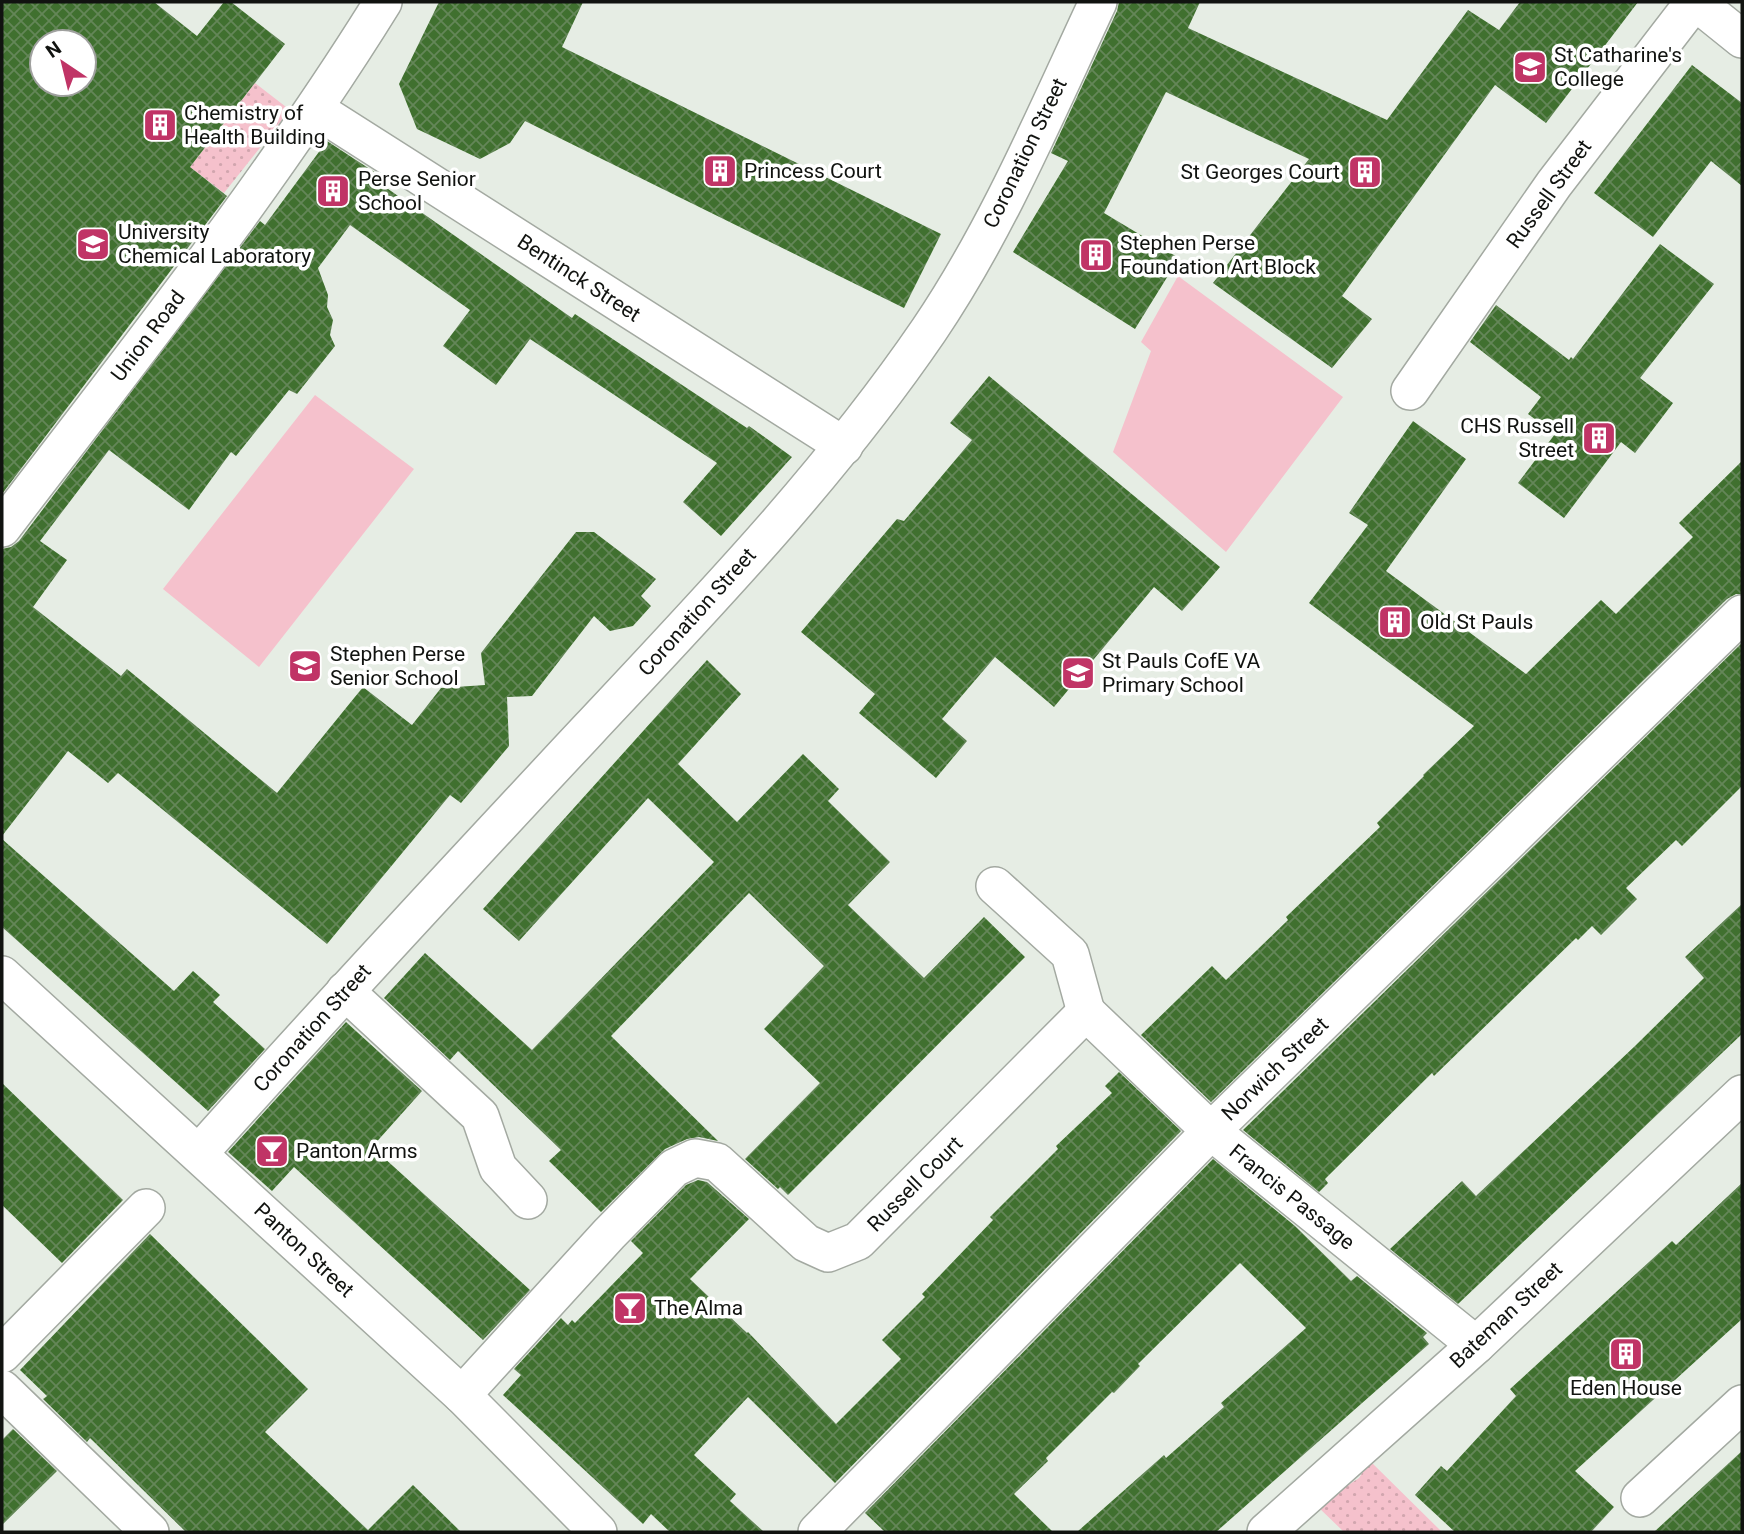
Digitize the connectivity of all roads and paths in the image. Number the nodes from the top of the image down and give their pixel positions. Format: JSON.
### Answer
{"nodes":[{"id":1,"x":383,"y":2,"type":"edge"},
{"id":2,"x":1098,"y":2,"type":"edge"},
{"id":3,"x":1695,"y":2,"type":"edge"},
{"id":4,"x":1742,"y":38,"type":"edge"},
{"id":5,"x":315,"y":108,"type":"junction"},
{"id":6,"x":1410,"y":391,"type":"dead end"},
{"id":7,"x":844,"y":446,"type":"junction"},
{"id":8,"x":2,"y":528,"type":"edge"},
{"id":9,"x":1742,"y":614,"type":"edge"},
{"id":10,"x":995,"y":886,"type":"dead end"},
{"id":11,"x":2,"y":975,"type":"edge"},
{"id":12,"x":345,"y":990,"type":"junction"},
{"id":13,"x":1086,"y":1012,"type":"junction"},
{"id":14,"x":1742,"y":1094,"type":"edge"},
{"id":15,"x":1211,"y":1131,"type":"junction"},
{"id":16,"x":198,"y":1153,"type":"junction"},
{"id":17,"x":528,"y":1200,"type":"dead end"},
{"id":18,"x":146,"y":1208,"type":"dead end"},
{"id":19,"x":1476,"y":1345,"type":"junction"},
{"id":20,"x":2,"y":1354,"type":"edge"},
{"id":21,"x":2,"y":1389,"type":"edge"},
{"id":22,"x":462,"y":1395,"type":"junction"},
{"id":23,"x":1742,"y":1404,"type":"edge"},
{"id":24,"x":1640,"y":1498,"type":"dead end"},
{"id":25,"x":150,"y":1532,"type":"edge"},
{"id":26,"x":598,"y":1532,"type":"edge"},
{"id":27,"x":817,"y":1532,"type":"edge"},
{"id":28,"x":1266,"y":1532,"type":"edge"}],
"edges":[{"from":1,"to":5,"type":"street","name":"Union Road"},
{"from":2,"to":7,"type":"street","name":"Coronation Street"},
{"from":3,"to":4,"type":"street","name":"Russell Street"},
{"from":3,"to":6,"type":"street","name":"Russell Street"},
{"from":5,"to":7,"type":"street","name":"Bentinck Street"},
{"from":5,"to":8,"type":"street","name":"Union Road"},
{"from":7,"to":12,"type":"street","name":"Coronation Street"},
{"from":9,"to":15,"type":"street","name":"Norwich Street"},
{"from":10,"to":13,"type":"street"},
{"from":11,"to":16,"type":"street","name":"Panton Street"},
{"from":12,"to":16,"type":"street","name":"Coronation Street"},
{"from":12,"to":17,"type":"street"},
{"from":13,"to":15,"type":"street","name":"Francis Passage"},
{"from":13,"to":22,"type":"street","name":"Russell Court"},
{"from":14,"to":19,"type":"street","name":"Bateman Street"},
{"from":15,"to":19,"type":"street","name":"Francis Passage"},
{"from":15,"to":27,"type":"street","name":"Norwich Street"},
{"from":16,"to":22,"type":"street","name":"Panton Street"},
{"from":18,"to":20,"type":"street"},
{"from":19,"to":28,"type":"street","name":"Bateman Street"},
{"from":21,"to":25,"type":"street"},
{"from":22,"to":26,"type":"street","name":"Panton Street"},
{"from":23,"to":24,"type":"street"}]}
